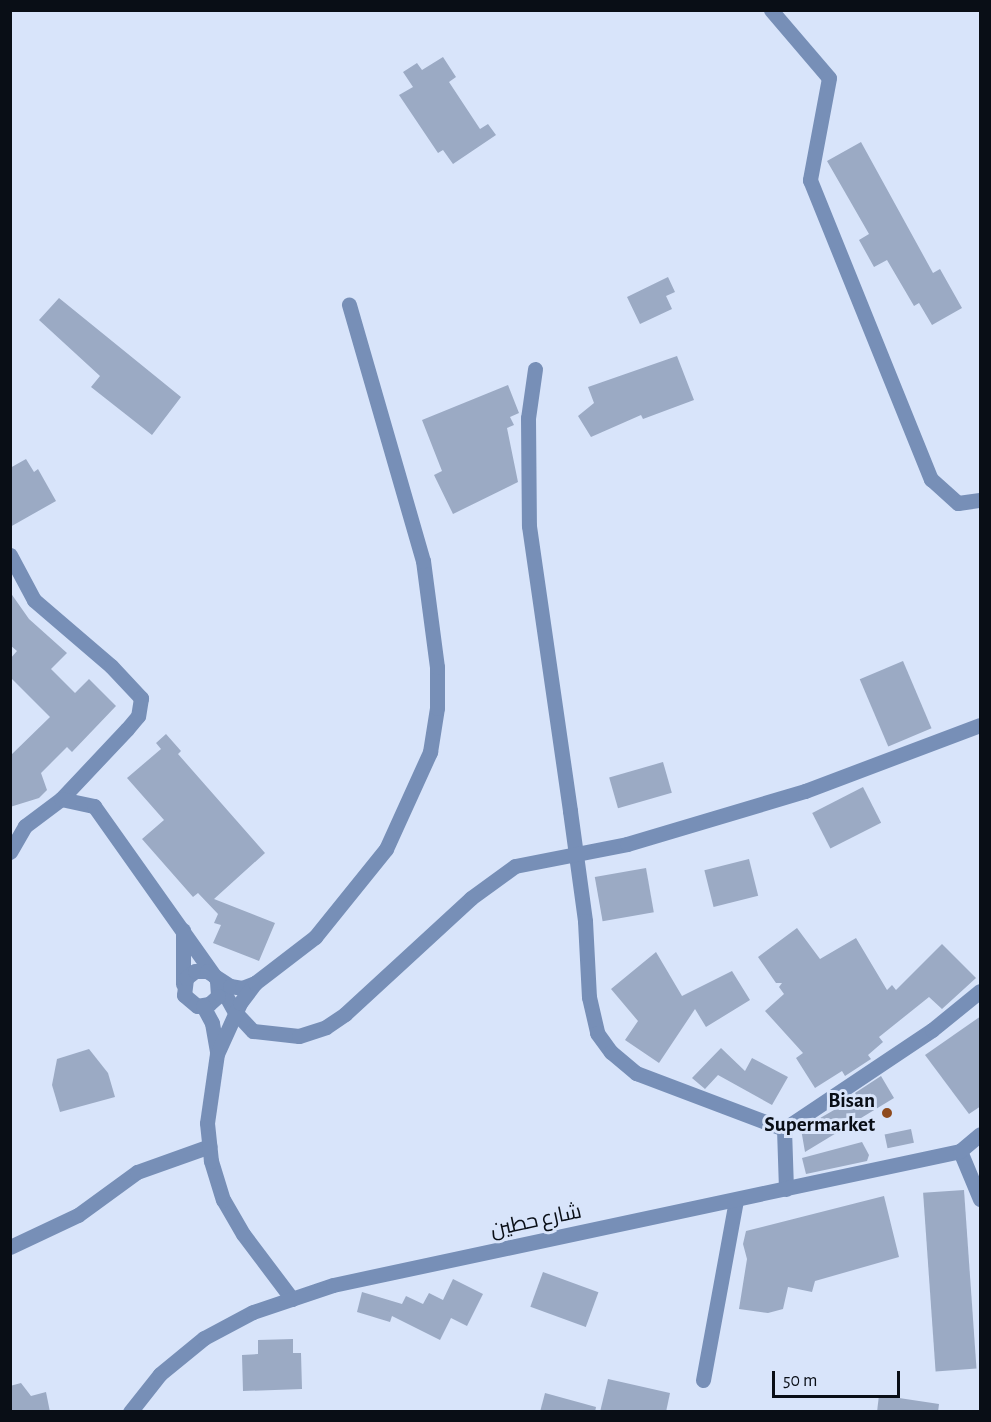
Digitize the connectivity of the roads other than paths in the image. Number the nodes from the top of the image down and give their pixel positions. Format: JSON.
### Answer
{"nodes":[{"id":1,"x":771,"y":10,"type":"edge"},
{"id":2,"x":349,"y":304,"type":"dead end"},
{"id":3,"x":535,"y":369,"type":"dead end"},
{"id":4,"x":981,"y":500,"type":"edge"},
{"id":5,"x":10,"y":555,"type":"edge"},
{"id":6,"x":981,"y":725,"type":"edge"},
{"id":7,"x":97,"y":761,"type":"junction"},
{"id":8,"x":61,"y":799,"type":"junction"},
{"id":9,"x":94,"y":806,"type":"junction"},
{"id":10,"x":13,"y":842,"type":"edge"},
{"id":11,"x":576,"y":853,"type":"junction"},
{"id":12,"x":183,"y":930,"type":"junction"},
{"id":13,"x":216,"y":978,"type":"junction"},
{"id":14,"x":255,"y":982,"type":"junction"},
{"id":15,"x":183,"y":984,"type":"junction"},
{"id":16,"x":981,"y":991,"type":"edge"},
{"id":17,"x":203,"y":1006,"type":"junction"},
{"id":18,"x":235,"y":1012,"type":"junction"},
{"id":19,"x":217,"y":1054,"type":"junction"},
{"id":20,"x":784,"y":1129,"type":"junction"},
{"id":21,"x":981,"y":1134,"type":"edge"},
{"id":22,"x":210,"y":1146,"type":"junction"},
{"id":23,"x":960,"y":1151,"type":"junction"},
{"id":24,"x":786,"y":1189,"type":"junction"},
{"id":25,"x":981,"y":1199,"type":"edge"},
{"id":26,"x":736,"y":1200,"type":"junction"},
{"id":27,"x":10,"y":1247,"type":"edge"},
{"id":28,"x":292,"y":1299,"type":"junction"},
{"id":29,"x":703,"y":1380,"type":"dead end"},
{"id":30,"x":130,"y":1412,"type":"edge"}],
"edges":[{"from":1,"to":4,"type":"street"},
{"from":2,"to":14,"type":"street"},
{"from":3,"to":11,"type":"street"},
{"from":5,"to":7,"type":"street"},
{"from":6,"to":11,"type":"street"},
{"from":7,"to":8,"type":"street"},
{"from":7,"to":9,"type":"street"},
{"from":8,"to":9,"type":"street"},
{"from":8,"to":10,"type":"street"},
{"from":9,"to":12,"type":"street"},
{"from":11,"to":18,"type":"street"},
{"from":11,"to":20,"type":"street"},
{"from":12,"to":13,"type":"street"},
{"from":12,"to":15,"type":"street"},
{"from":13,"to":14,"type":"street"},
{"from":13,"to":15,"type":"street"},
{"from":13,"to":17,"type":"street"},
{"from":13,"to":18,"type":"street"},
{"from":14,"to":18,"type":"street"},
{"from":15,"to":17,"type":"street"},
{"from":16,"to":20,"type":"street"},
{"from":17,"to":18,"type":"street"},
{"from":17,"to":19,"type":"street"},
{"from":18,"to":19,"type":"street"},
{"from":19,"to":22,"type":"street"},
{"from":20,"to":24,"type":"street"},
{"from":21,"to":23,"type":"street","name":"شارع حطين"},
{"from":22,"to":27,"type":"street"},
{"from":22,"to":28,"type":"street"},
{"from":23,"to":24,"type":"street","name":"شارع حطين"},
{"from":23,"to":25,"type":"street"},
{"from":24,"to":26,"type":"street","name":"شارع حطين"},
{"from":26,"to":28,"type":"street","name":"شارع حطين"},
{"from":26,"to":29,"type":"street"},
{"from":28,"to":30,"type":"street","name":"شارع حطين"}]}
